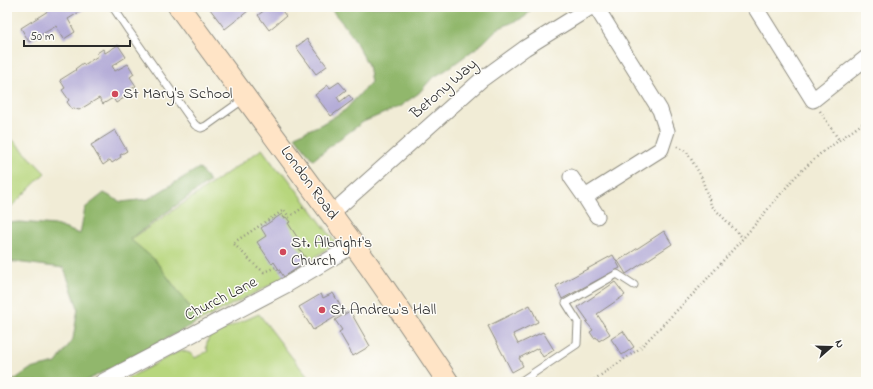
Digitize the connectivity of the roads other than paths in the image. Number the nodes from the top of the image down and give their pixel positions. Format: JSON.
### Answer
{"nodes":[{"id":1,"x":113,"y":7,"type":"edge"},
{"id":2,"x":179,"y":7,"type":"edge"},
{"id":3,"x":590,"y":7,"type":"edge"},
{"id":4,"x":596,"y":7,"type":"edge"},
{"id":5,"x":755,"y":7,"type":"edge"},
{"id":6,"x":866,"y":58,"type":"edge"},
{"id":7,"x":246,"y":97,"type":"junction"},
{"id":8,"x":571,"y":177,"type":"dead end"},
{"id":9,"x":585,"y":197,"type":"junction"},
{"id":10,"x":332,"y":213,"type":"junction"},
{"id":11,"x":597,"y":216,"type":"dead end"},
{"id":12,"x":354,"y":244,"type":"junction"},
{"id":13,"x":634,"y":285,"type":"dead end"},
{"id":14,"x":102,"y":382,"type":"edge"},
{"id":15,"x":448,"y":382,"type":"edge"},
{"id":16,"x":520,"y":382,"type":"edge"}],
"edges":[{"from":1,"to":7,"type":"lane"},
{"from":2,"to":7,"type":"main road","name":"London Road"},
{"from":3,"to":10,"type":"street","name":"Betony Way"},
{"from":4,"to":9,"type":"street"},
{"from":5,"to":6,"type":"street"},
{"from":7,"to":10,"type":"main road","name":"London Road"},
{"from":8,"to":9,"type":"street"},
{"from":9,"to":11,"type":"street"},
{"from":10,"to":12,"type":"main road","name":"London Road"},
{"from":12,"to":14,"type":"street","name":"Church Lane"},
{"from":12,"to":15,"type":"main road","name":"London Road"},
{"from":13,"to":16,"type":"lane"}]}
